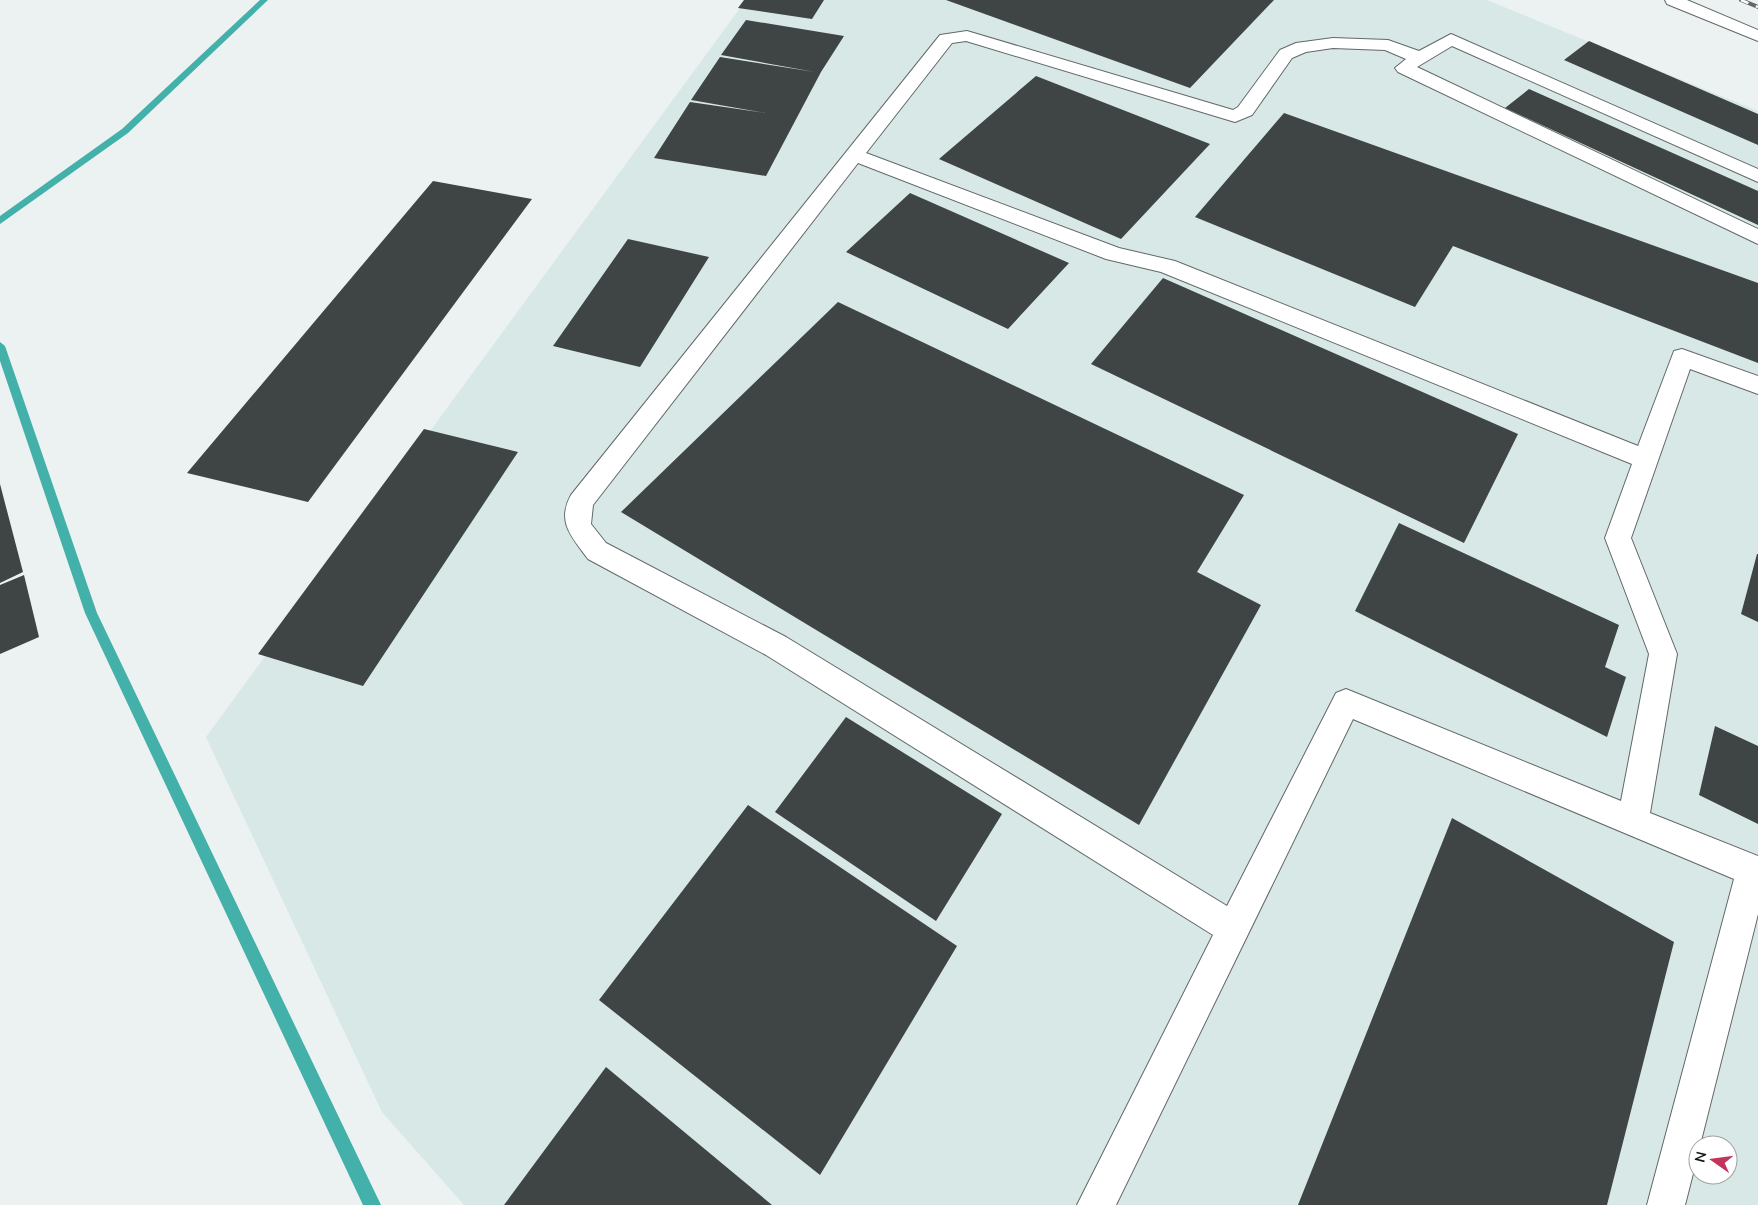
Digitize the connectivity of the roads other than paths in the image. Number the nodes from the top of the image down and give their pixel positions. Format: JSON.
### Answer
{"nodes":[{"id":1,"x":1673,"y":0,"type":"edge"},
{"id":2,"x":1758,"y":36,"type":"edge"},
{"id":3,"x":1420,"y":58,"type":"junction"},
{"id":4,"x":854,"y":155,"type":"junction"},
{"id":5,"x":1758,"y":176,"type":"edge"},
{"id":6,"x":1758,"y":237,"type":"edge"},
{"id":7,"x":1758,"y":385,"type":"edge"},
{"id":8,"x":1646,"y":459,"type":"junction"},
{"id":9,"x":1633,"y":821,"type":"junction"},
{"id":10,"x":1755,"y":871,"type":"edge"},
{"id":11,"x":1234,"y":928,"type":"junction"},
{"id":12,"x":1096,"y":1205,"type":"edge"},
{"id":13,"x":1666,"y":1205,"type":"edge"}],
"edges":[{"from":1,"to":2,"type":"lane"},
{"from":3,"to":4,"type":"lane"},
{"from":3,"to":5,"type":"lane"},
{"from":3,"to":6,"type":"lane"},
{"from":4,"to":8,"type":"lane"},
{"from":4,"to":11,"type":"lane"},
{"from":7,"to":8,"type":"lane"},
{"from":8,"to":9,"type":"lane"},
{"from":9,"to":10,"type":"lane"},
{"from":9,"to":11,"type":"lane"},
{"from":10,"to":13,"type":"lane"},
{"from":11,"to":12,"type":"lane"}]}
